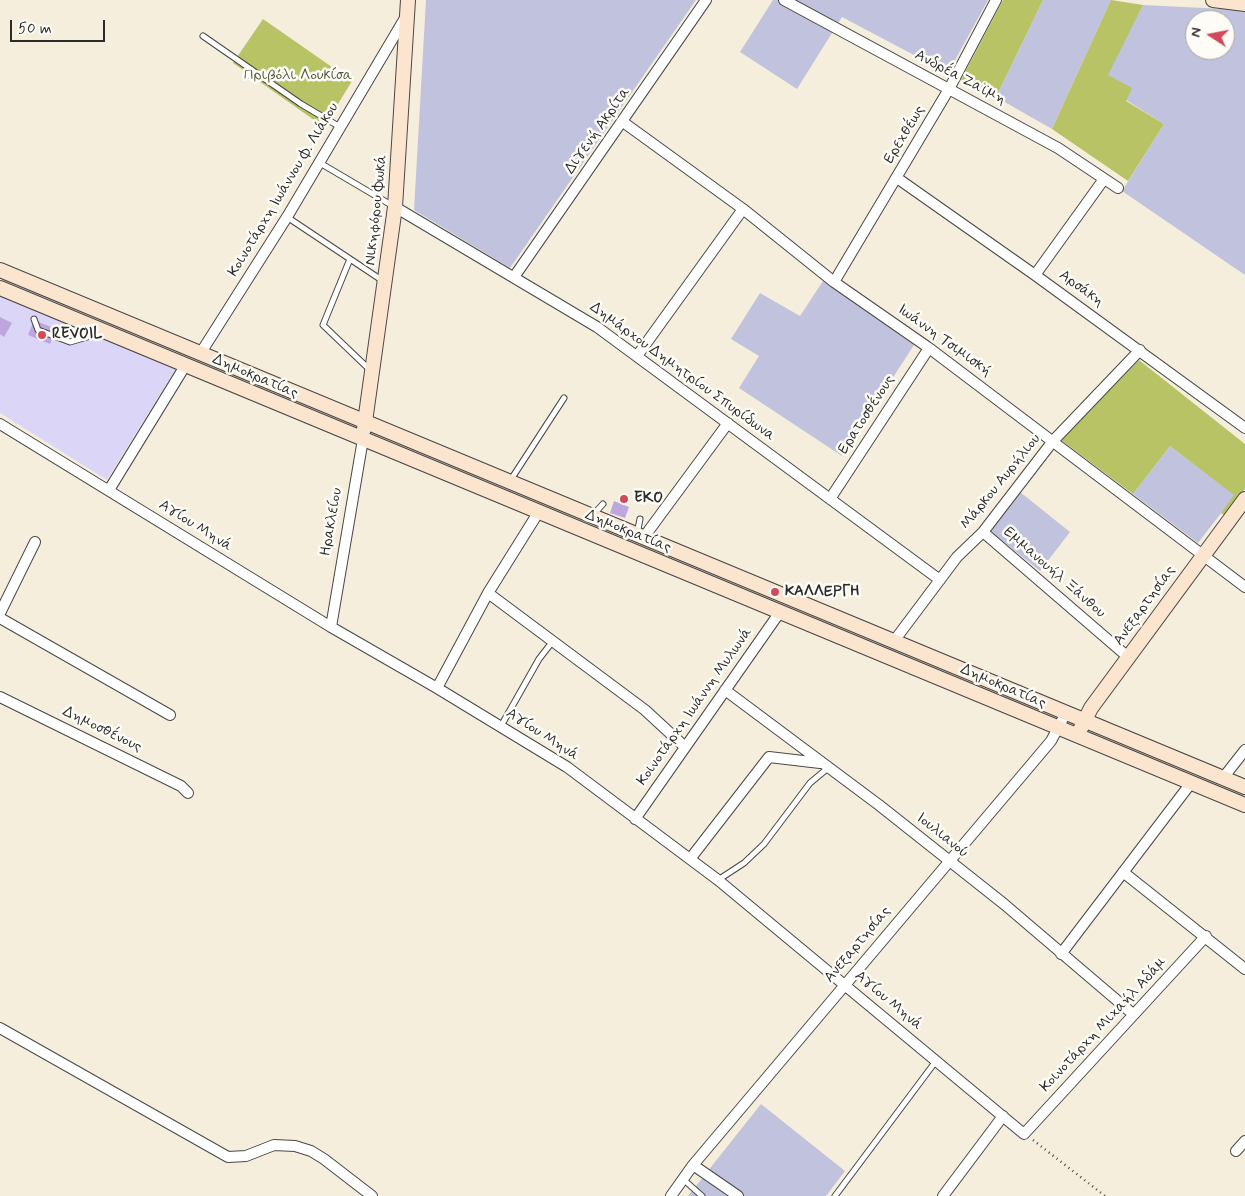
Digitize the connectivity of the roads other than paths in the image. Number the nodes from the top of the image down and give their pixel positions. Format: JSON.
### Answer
{"nodes":[{"id":1,"x":408,"y":0,"type":"edge"},
{"id":2,"x":706,"y":0,"type":"edge"},
{"id":3,"x":784,"y":0,"type":"edge"},
{"id":4,"x":996,"y":0,"type":"edge"},
{"id":5,"x":1213,"y":0,"type":"edge"},
{"id":6,"x":1245,"y":4,"type":"edge"},
{"id":7,"x":407,"y":15,"type":"junction"},
{"id":8,"x":203,"y":36,"type":"dead end"},
{"id":9,"x":949,"y":89,"type":"junction"},
{"id":10,"x":623,"y":122,"type":"junction"},
{"id":11,"x":341,"y":127,"type":"junction"},
{"id":12,"x":320,"y":163,"type":"junction"},
{"id":13,"x":896,"y":178,"type":"junction"},
{"id":14,"x":1104,"y":179,"type":"junction"},
{"id":15,"x":1118,"y":188,"type":"dead end"},
{"id":16,"x":396,"y":207,"type":"junction"},
{"id":17,"x":743,"y":209,"type":"junction"},
{"id":18,"x":288,"y":217,"type":"junction"},
{"id":19,"x":350,"y":259,"type":"junction"},
{"id":20,"x":0,"y":270,"type":"edge"},
{"id":21,"x":1036,"y":275,"type":"junction"},
{"id":22,"x":514,"y":278,"type":"junction"},
{"id":23,"x":834,"y":282,"type":"junction"},
{"id":24,"x":386,"y":283,"type":"junction"},
{"id":25,"x":0,"y":288,"type":"edge"},
{"id":26,"x":34,"y":319,"type":"dead end"},
{"id":27,"x":87,"y":337,"type":"dead end"},
{"id":28,"x":929,"y":348,"type":"junction"},
{"id":29,"x":1140,"y":350,"type":"junction"},
{"id":30,"x":200,"y":354,"type":"junction"},
{"id":31,"x":637,"y":356,"type":"junction"},
{"id":32,"x":185,"y":366,"type":"junction"},
{"id":33,"x":374,"y":374,"type":"junction"},
{"id":34,"x":564,"y":398,"type":"dead end"},
{"id":35,"x":365,"y":421,"type":"junction"},
{"id":36,"x":728,"y":423,"type":"junction"},
{"id":37,"x":0,"y":424,"type":"edge"},
{"id":38,"x":1245,"y":428,"type":"edge"},
{"id":39,"x":363,"y":440,"type":"junction"},
{"id":40,"x":1053,"y":441,"type":"junction"},
{"id":41,"x":510,"y":481,"type":"junction"},
{"id":42,"x":108,"y":490,"type":"junction"},
{"id":43,"x":830,"y":499,"type":"junction"},
{"id":44,"x":1245,"y":499,"type":"edge"},
{"id":45,"x":603,"y":504,"type":"dead end"},
{"id":46,"x":538,"y":512,"type":"junction"},
{"id":47,"x":592,"y":516,"type":"junction"},
{"id":48,"x":640,"y":519,"type":"dead end"},
{"id":49,"x":983,"y":532,"type":"junction"},
{"id":50,"x":640,"y":536,"type":"junction"},
{"id":51,"x":35,"y":542,"type":"dead end"},
{"id":52,"x":1203,"y":554,"type":"junction"},
{"id":53,"x":940,"y":580,"type":"junction"},
{"id":54,"x":1245,"y":587,"type":"edge"},
{"id":55,"x":488,"y":593,"type":"junction"},
{"id":56,"x":780,"y":612,"type":"junction"},
{"id":57,"x":0,"y":613,"type":"edge"},
{"id":58,"x":0,"y":618,"type":"edge"},
{"id":59,"x":331,"y":627,"type":"junction"},
{"id":60,"x":553,"y":641,"type":"junction"},
{"id":61,"x":894,"y":641,"type":"junction"},
{"id":62,"x":1128,"y":657,"type":"junction"},
{"id":63,"x":437,"y":688,"type":"junction"},
{"id":64,"x":725,"y":690,"type":"junction"},
{"id":65,"x":0,"y":697,"type":"edge"},
{"id":66,"x":1066,"y":713,"type":"junction"},
{"id":67,"x":170,"y":714,"type":"dead end"},
{"id":68,"x":1084,"y":720,"type":"junction"},
{"id":69,"x":501,"y":726,"type":"junction"},
{"id":70,"x":1059,"y":728,"type":"junction"},
{"id":71,"x":1078,"y":736,"type":"junction"},
{"id":72,"x":685,"y":747,"type":"junction"},
{"id":73,"x":1245,"y":750,"type":"edge"},
{"id":74,"x":825,"y":765,"type":"junction"},
{"id":75,"x":1223,"y":778,"type":"junction"},
{"id":76,"x":1191,"y":783,"type":"junction"},
{"id":77,"x":1245,"y":787,"type":"edge"},
{"id":78,"x":188,"y":793,"type":"dead end"},
{"id":79,"x":1245,"y":805,"type":"edge"},
{"id":80,"x":635,"y":819,"type":"junction"},
{"id":81,"x":690,"y":859,"type":"junction"},
{"id":82,"x":950,"y":861,"type":"junction"},
{"id":83,"x":1123,"y":872,"type":"junction"},
{"id":84,"x":718,"y":880,"type":"junction"},
{"id":85,"x":1206,"y":936,"type":"junction"},
{"id":86,"x":1061,"y":954,"type":"junction"},
{"id":87,"x":1244,"y":967,"type":"edge"},
{"id":88,"x":845,"y":986,"type":"junction"},
{"id":89,"x":1133,"y":1014,"type":"junction"},
{"id":90,"x":0,"y":1028,"type":"edge"},
{"id":91,"x":936,"y":1061,"type":"junction"},
{"id":92,"x":1003,"y":1116,"type":"junction"},
{"id":93,"x":1024,"y":1134,"type":"joint"},
{"id":94,"x":1245,"y":1141,"type":"edge"},
{"id":95,"x":1236,"y":1151,"type":"dead end"},
{"id":96,"x":693,"y":1165,"type":"junction"},
{"id":97,"x":683,"y":1179,"type":"junction"},
{"id":98,"x":372,"y":1196,"type":"edge"},
{"id":99,"x":671,"y":1196,"type":"edge"},
{"id":100,"x":702,"y":1196,"type":"edge"},
{"id":101,"x":738,"y":1196,"type":"edge"},
{"id":102,"x":835,"y":1196,"type":"edge"},
{"id":103,"x":944,"y":1196,"type":"edge"}],
"edges":[{"from":1,"to":7,"type":"main road","name":"Νικηφόρου Φωκά"},
{"from":2,"to":10,"type":"street","name":"Διγενή Ακρίτα"},
{"from":3,"to":9,"type":"street","name":"Ανδρέα Ζαϊμη"},
{"from":4,"to":9,"type":"street","name":"Ερεχθέως"},
{"from":5,"to":6,"type":"main road"},
{"from":7,"to":11,"type":"street","name":"Κοινοτάρχη Ιωάννου Φ. Λιάκου"},
{"from":7,"to":16,"type":"main road","name":"Νικηφόρου Φωκά"},
{"from":8,"to":11,"type":"lane"},
{"from":9,"to":13,"type":"street","name":"Ερεχθέως"},
{"from":9,"to":14,"type":"street","name":"Ανδρέα Ζαϊμη"},
{"from":10,"to":17,"type":"street","name":"Ιωάννη Τσιμισκή"},
{"from":10,"to":22,"type":"street","name":"Διγενή Ακρίτα"},
{"from":11,"to":12,"type":"street","name":"Κοινοτάρχη Ιωάννου Φ. Λιάκου"},
{"from":12,"to":16,"type":"lane"},
{"from":12,"to":18,"type":"street","name":"Κοινοτάρχη Ιωάννου Φ. Λιάκου"},
{"from":13,"to":21,"type":"street","name":"Αρσάκη"},
{"from":13,"to":23,"type":"street","name":"Ερεχθέως"},
{"from":14,"to":15,"type":"street","name":"Ανδρέα Ζαϊμη"},
{"from":14,"to":21,"type":"street"},
{"from":16,"to":22,"type":"street","name":"Δημάρχου Δημητρίου Σπυρίδωνα"},
{"from":16,"to":24,"type":"main road","name":"Νικηφόρου Φωκά"},
{"from":17,"to":23,"type":"street","name":"Ιωάννη Τσιμισκή"},
{"from":17,"to":31,"type":"street"},
{"from":18,"to":19,"type":"lane"},
{"from":18,"to":30,"type":"street","name":"Κοινοτάρχη Ιωάννου Φ. Λιάκου"},
{"from":19,"to":24,"type":"lane"},
{"from":19,"to":33,"type":"lane"},
{"from":20,"to":30,"type":"main road","name":"Δημοκρατίας"},
{"from":21,"to":29,"type":"street","name":"Αρσάκη"},
{"from":22,"to":31,"type":"street","name":"Δημάρχου Δημητρίου Σπυρίδωνα"},
{"from":23,"to":28,"type":"street","name":"Ιωάννη Τσιμισκή"},
{"from":24,"to":33,"type":"main road","name":"Νικηφόρου Φωκά"},
{"from":25,"to":32,"type":"main road","name":"Δημοκρατίας"},
{"from":26,"to":27,"type":"lane"},
{"from":28,"to":40,"type":"street","name":"Ιωάννη Τσιμισκή"},
{"from":28,"to":43,"type":"street","name":"Ερατοσθένους"},
{"from":29,"to":38,"type":"street","name":"Αρσάκη"},
{"from":29,"to":40,"type":"street","name":"Μάρκου Αυρήλιου"},
{"from":30,"to":35,"type":"main road","name":"Δημοκρατίας"},
{"from":31,"to":36,"type":"street","name":"Δημάρχου Δημητρίου Σπυρίδωνα"},
{"from":32,"to":39,"type":"main road","name":"Δημοκρατίας"},
{"from":32,"to":42,"type":"street"},
{"from":33,"to":35,"type":"main road","name":"Νικηφόρου Φωκά"},
{"from":34,"to":41,"type":"lane"},
{"from":35,"to":39,"type":"main road","name":"Ηρακλείου"},
{"from":35,"to":41,"type":"main road","name":"Δημοκρατίας"},
{"from":36,"to":43,"type":"street","name":"Δημάρχου Δημητρίου Σπυρίδωνα"},
{"from":36,"to":50,"type":"street"},
{"from":37,"to":42,"type":"street","name":"Αγίου Μηνά"},
{"from":39,"to":46,"type":"main road","name":"Δημοκρατίας"},
{"from":39,"to":59,"type":"street","name":"Ηρακλείου"},
{"from":40,"to":49,"type":"street","name":"Μάρκου Αυρήλιου"},
{"from":40,"to":52,"type":"street","name":"Ιωάννη Τσιμισκή"},
{"from":41,"to":47,"type":"main road","name":"Δημοκρατίας"},
{"from":42,"to":59,"type":"street","name":"Αγίου Μηνά"},
{"from":43,"to":53,"type":"street","name":"Δημάρχου Δημητρίου Σπυρίδωνα"},
{"from":44,"to":52,"type":"main road","name":"Ανεξαρτησίας"},
{"from":45,"to":47,"type":"lane"},
{"from":46,"to":55,"type":"street"},
{"from":46,"to":56,"type":"main road","name":"Δημοκρατίας"},
{"from":47,"to":50,"type":"main road","name":"Δημοκρατίας"},
{"from":48,"to":50,"type":"lane"},
{"from":49,"to":53,"type":"street","name":"Μάρκου Αυρήλιου"},
{"from":49,"to":62,"type":"street","name":"Εμμανουήλ Ξάνθου"},
{"from":50,"to":61,"type":"main road","name":"Δημοκρατίας"},
{"from":51,"to":57,"type":"street"},
{"from":52,"to":54,"type":"street","name":"Ιωάννη Τσιμισκή"},
{"from":52,"to":62,"type":"main road","name":"Ανεξαρτησίας"},
{"from":53,"to":61,"type":"street","name":"Μάρκου Αυρήλιου"},
{"from":55,"to":60,"type":"street"},
{"from":55,"to":63,"type":"street"},
{"from":56,"to":64,"type":"street","name":"Κοινοτάρχη Ιωάννη Μυλωνά"},
{"from":56,"to":70,"type":"main road","name":"Δημοκρατίας"},
{"from":58,"to":67,"type":"street"},
{"from":59,"to":63,"type":"street","name":"Αγίου Μηνά"},
{"from":60,"to":69,"type":"lane"},
{"from":60,"to":72,"type":"street"},
{"from":61,"to":66,"type":"main road","name":"Δημοκρατίας"},
{"from":62,"to":68,"type":"main road","name":"Ανεξαρτησίας"},
{"from":63,"to":69,"type":"street","name":"Αγίου Μηνά"},
{"from":64,"to":72,"type":"street","name":"Κοινοτάρχη Ιωάννη Μυλωνά"},
{"from":64,"to":74,"type":"street","name":"Ιουλιανού"},
{"from":65,"to":78,"type":"street","name":"Δημοσθένους"},
{"from":66,"to":68,"type":"main road","name":"Δημοκρατίας"},
{"from":66,"to":70,"type":"street","name":"Ανεξαρτησίας"},
{"from":68,"to":71,"type":"main road","name":"Ανεξαρτησίας"},
{"from":68,"to":75,"type":"main road","name":"Δημοκρατίας"},
{"from":69,"to":80,"type":"street","name":"Αγίου Μηνά"},
{"from":70,"to":71,"type":"main road","name":"Δημοκρατίας"},
{"from":70,"to":82,"type":"street","name":"Ανεξαρτησίας"},
{"from":71,"to":76,"type":"main road","name":"Δημοκρατίας"},
{"from":72,"to":80,"type":"street","name":"Κοινοτάρχη Ιωάννη Μυλωνά"},
{"from":73,"to":75,"type":"street"},
{"from":74,"to":81,"type":"street"},
{"from":74,"to":82,"type":"street","name":"Ιουλιανού"},
{"from":74,"to":84,"type":"lane"},
{"from":75,"to":77,"type":"main road","name":"Δημοκρατίας"},
{"from":76,"to":79,"type":"main road","name":"Δημοκρατίας"},
{"from":76,"to":83,"type":"street"},
{"from":80,"to":81,"type":"street","name":"Αγίου Μηνά"},
{"from":81,"to":84,"type":"street","name":"Αγίου Μηνά"},
{"from":82,"to":86,"type":"street","name":"Ιουλιανού"},
{"from":82,"to":88,"type":"street","name":"Ανεξαρτησίας"},
{"from":83,"to":85,"type":"street"},
{"from":83,"to":86,"type":"street"},
{"from":84,"to":88,"type":"street","name":"Αγίου Μηνά"},
{"from":85,"to":87,"type":"street"},
{"from":85,"to":89,"type":"street","name":"Κοινοτάρχη Μιχαήλ Αδάμ"},
{"from":86,"to":89,"type":"street","name":"Ιουλιανού"},
{"from":88,"to":91,"type":"street","name":"Αγίου Μηνά"},
{"from":88,"to":96,"type":"street","name":"Ανεξαρτησίας"},
{"from":89,"to":93,"type":"street","name":"Κοινοτάρχη Μιχαήλ Αδάμ"},
{"from":90,"to":98,"type":"street"},
{"from":91,"to":92,"type":"street","name":"Αγίου Μηνά"},
{"from":91,"to":102,"type":"lane"},
{"from":92,"to":93,"type":"street","name":"Αγίου Μηνά"},
{"from":92,"to":103,"type":"street"},
{"from":94,"to":95,"type":"street"},
{"from":96,"to":97,"type":"street","name":"Ανεξαρτησίας"},
{"from":96,"to":101,"type":"street"},
{"from":97,"to":99,"type":"street","name":"Ανεξαρτησίας"},
{"from":97,"to":100,"type":"lane"}]}
